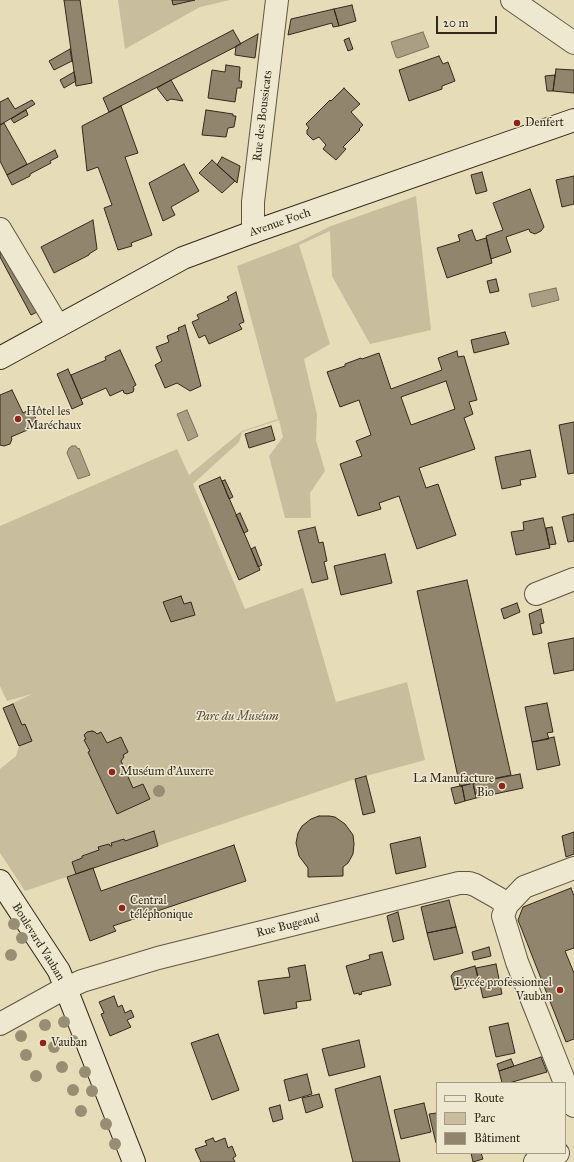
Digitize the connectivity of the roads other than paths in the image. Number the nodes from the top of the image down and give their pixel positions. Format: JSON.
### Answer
{"nodes":[{"id":1,"x":277,"y":0,"type":"edge"},
{"id":2,"x":512,"y":0,"type":"edge"},
{"id":3,"x":574,"y":43,"type":"edge"},
{"id":4,"x":574,"y":120,"type":"edge"},
{"id":5,"x":0,"y":228,"type":"edge"},
{"id":6,"x":253,"y":232,"type":"junction"},
{"id":7,"x":58,"y":326,"type":"junction"},
{"id":8,"x":0,"y":358,"type":"edge"},
{"id":9,"x":574,"y":579,"type":"edge"},
{"id":10,"x":536,"y":594,"type":"dead end"},
{"id":11,"x":574,"y":868,"type":"edge"},
{"id":12,"x":0,"y":881,"type":"edge"},
{"id":13,"x":507,"y":905,"type":"junction"},
{"id":14,"x":66,"y":988,"type":"junction"},
{"id":15,"x":0,"y":1024,"type":"edge"},
{"id":16,"x":565,"y":1082,"type":"edge"},
{"id":17,"x":566,"y":1086,"type":"edge"},
{"id":18,"x":574,"y":1106,"type":"edge"},
{"id":19,"x":555,"y":1154,"type":"edge"},
{"id":20,"x":134,"y":1162,"type":"edge"},
{"id":21,"x":535,"y":1162,"type":"edge"}],
"edges":[{"from":1,"to":6,"type":"street","name":"Rue des Boussicats"},
{"from":2,"to":3,"type":"street"},
{"from":4,"to":6,"type":"street","name":"Avenue Foch"},
{"from":5,"to":7,"type":"street"},
{"from":6,"to":7,"type":"street","name":"Avenue Foch"},
{"from":7,"to":8,"type":"street","name":"Avenue Foch"},
{"from":9,"to":10,"type":"street"},
{"from":11,"to":13,"type":"street"},
{"from":12,"to":14,"type":"street","name":"Boulevard Vauban"},
{"from":13,"to":14,"type":"street","name":"Rue Bugeaud"},
{"from":13,"to":16,"type":"street"},
{"from":14,"to":15,"type":"street","name":"Rue Bugeaud"},
{"from":14,"to":20,"type":"street","name":"Boulevard Vauban"},
{"from":17,"to":18,"type":"street"},
{"from":19,"to":21,"type":"street"}]}
